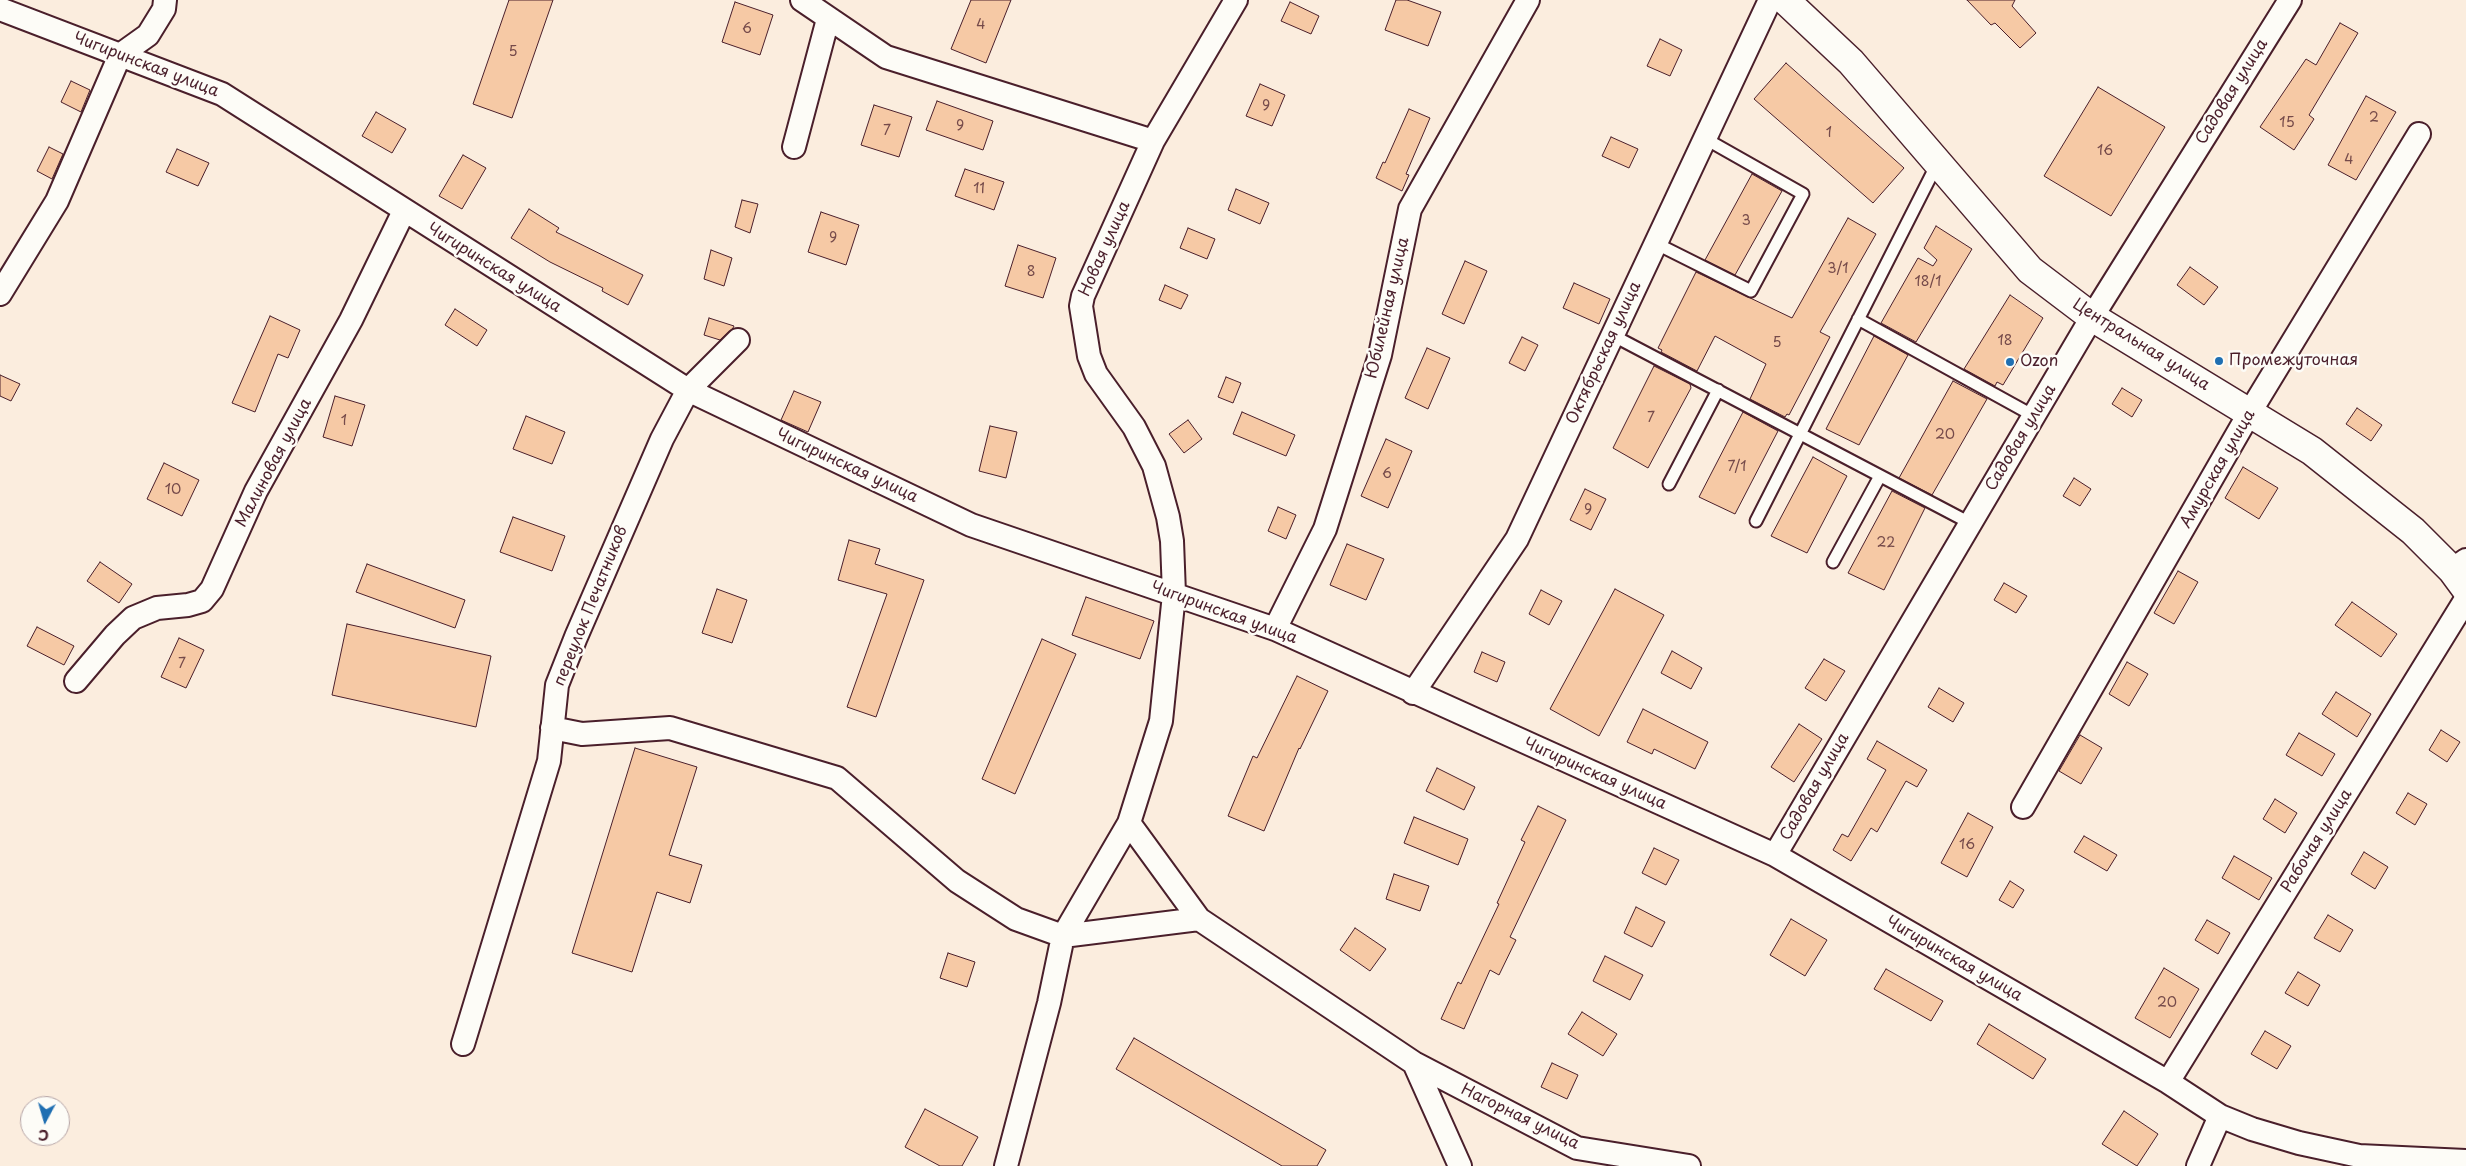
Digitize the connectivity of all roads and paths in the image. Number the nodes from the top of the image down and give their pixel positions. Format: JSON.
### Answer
{"nodes":[{"id":1,"x":165,"y":0,"type":"edge"},
{"id":2,"x":802,"y":0,"type":"edge"},
{"id":3,"x":1236,"y":0,"type":"edge"},
{"id":4,"x":1528,"y":0,"type":"edge"},
{"id":5,"x":1770,"y":0,"type":"edge"},
{"id":6,"x":1785,"y":0,"type":"edge"},
{"id":7,"x":2290,"y":0,"type":"edge"},
{"id":8,"x":0,"y":9,"type":"edge"},
{"id":9,"x":828,"y":19,"type":"junction"},
{"id":10,"x":120,"y":55,"type":"junction"},
{"id":11,"x":2419,"y":134,"type":"dead end"},
{"id":12,"x":1704,"y":138,"type":"junction"},
{"id":13,"x":1154,"y":141,"type":"junction"},
{"id":14,"x":794,"y":146,"type":"dead end"},
{"id":15,"x":1937,"y":164,"type":"junction"},
{"id":16,"x":404,"y":211,"type":"junction"},
{"id":17,"x":1655,"y":243,"type":"junction"},
{"id":18,"x":0,"y":294,"type":"edge"},
{"id":19,"x":2092,"y":317,"type":"junction"},
{"id":20,"x":1858,"y":319,"type":"junction"},
{"id":21,"x":1612,"y":335,"type":"junction"},
{"id":22,"x":738,"y":340,"type":"dead end"},
{"id":23,"x":688,"y":390,"type":"junction"},
{"id":24,"x":1718,"y":390,"type":"junction"},
{"id":25,"x":2250,"y":412,"type":"junction"},
{"id":26,"x":2034,"y":416,"type":"junction"},
{"id":27,"x":1800,"y":434,"type":"junction"},
{"id":28,"x":1880,"y":476,"type":"junction"},
{"id":29,"x":1669,"y":484,"type":"dead end"},
{"id":30,"x":1756,"y":521,"type":"dead end"},
{"id":31,"x":1970,"y":523,"type":"junction"},
{"id":32,"x":1833,"y":562,"type":"dead end"},
{"id":33,"x":2461,"y":573,"type":"edge"},
{"id":34,"x":1174,"y":594,"type":"junction"},
{"id":35,"x":2466,"y":599,"type":"edge"},
{"id":36,"x":1275,"y":629,"type":"junction"},
{"id":37,"x":76,"y":681,"type":"dead end"},
{"id":38,"x":1413,"y":693,"type":"junction"},
{"id":39,"x":552,"y":728,"type":"junction"},
{"id":40,"x":2023,"y":807,"type":"dead end"},
{"id":41,"x":1129,"y":823,"type":"junction"},
{"id":42,"x":1775,"y":855,"type":"junction"},
{"id":43,"x":1199,"y":918,"type":"junction"},
{"id":44,"x":1062,"y":936,"type":"junction"},
{"id":45,"x":463,"y":1044,"type":"dead end"},
{"id":46,"x":1414,"y":1063,"type":"junction"},
{"id":47,"x":2168,"y":1082,"type":"junction"},
{"id":48,"x":2220,"y":1116,"type":"junction"},
{"id":49,"x":2466,"y":1161,"type":"edge"},
{"id":50,"x":1006,"y":1166,"type":"edge"},
{"id":51,"x":1460,"y":1166,"type":"edge"},
{"id":52,"x":1689,"y":1166,"type":"edge"},
{"id":53,"x":2198,"y":1166,"type":"edge"}],
"edges":[{"from":1,"to":10,"type":"street"},
{"from":2,"to":9,"type":"street"},
{"from":3,"to":13,"type":"street","name":"Новая улица"},
{"from":4,"to":36,"type":"street","name":"Юбилейная улица"},
{"from":5,"to":12,"type":"street","name":"Октябрьская улица"},
{"from":6,"to":15,"type":"street","name":"Центральная улица"},
{"from":7,"to":19,"type":"street","name":"Садовая улица"},
{"from":8,"to":10,"type":"street","name":"Чигиринская улица"},
{"from":9,"to":13,"type":"street"},
{"from":9,"to":14,"type":"street"},
{"from":10,"to":16,"type":"street","name":"Чигиринская улица"},
{"from":10,"to":18,"type":"street"},
{"from":11,"to":25,"type":"street","name":"Амурская улица"},
{"from":12,"to":17,"type":"street","name":"Октябрьская улица"},
{"from":12,"to":17,"type":"lane"},
{"from":13,"to":34,"type":"street","name":"Новая улица"},
{"from":15,"to":19,"type":"street","name":"Центральная улица"},
{"from":15,"to":20,"type":"lane"},
{"from":16,"to":23,"type":"street","name":"Чигиринская улица"},
{"from":16,"to":37,"type":"street","name":"Малиновая улица"},
{"from":17,"to":21,"type":"street","name":"Октябрьская улица"},
{"from":19,"to":25,"type":"street","name":"Центральная улица"},
{"from":19,"to":26,"type":"street","name":"Садовая улица"},
{"from":20,"to":26,"type":"lane"},
{"from":20,"to":27,"type":"lane"},
{"from":21,"to":24,"type":"lane"},
{"from":21,"to":38,"type":"street","name":"Октябрьская улица"},
{"from":22,"to":23,"type":"street","name":"переулок Печатников"},
{"from":23,"to":34,"type":"street","name":"Чигиринская улица"},
{"from":23,"to":39,"type":"street","name":"переулок Печатников"},
{"from":24,"to":27,"type":"lane"},
{"from":24,"to":29,"type":"lane"},
{"from":25,"to":33,"type":"street","name":"Центральная улица"},
{"from":25,"to":40,"type":"street","name":"Амурская улица"},
{"from":26,"to":31,"type":"street","name":"Садовая улица"},
{"from":27,"to":28,"type":"lane"},
{"from":27,"to":30,"type":"lane"},
{"from":28,"to":31,"type":"lane"},
{"from":28,"to":32,"type":"lane"},
{"from":31,"to":42,"type":"street","name":"Садовая улица"},
{"from":34,"to":36,"type":"street","name":"Чигиринская улица"},
{"from":34,"to":41,"type":"street","name":"Новая улица"},
{"from":35,"to":47,"type":"street","name":"Рабочая улица"},
{"from":36,"to":38,"type":"street","name":"Чигиринская улица"},
{"from":38,"to":42,"type":"street","name":"Чигиринская улица"},
{"from":39,"to":44,"type":"street"},
{"from":39,"to":45,"type":"street","name":"переулок Печатников"},
{"from":41,"to":43,"type":"street","name":"Нагорная улица"},
{"from":41,"to":44,"type":"street","name":"Новая улица"},
{"from":42,"to":47,"type":"street","name":"Чигиринская улица"},
{"from":43,"to":44,"type":"street"},
{"from":43,"to":46,"type":"street","name":"Нагорная улица"},
{"from":44,"to":50,"type":"street","name":"Новая улица"},
{"from":46,"to":51,"type":"street"},
{"from":46,"to":52,"type":"street","name":"Нагорная улица"},
{"from":47,"to":48,"type":"street","name":"Чигиринская улица"},
{"from":48,"to":49,"type":"street","name":"Чигиринская улица"},
{"from":48,"to":53,"type":"street"}]}
